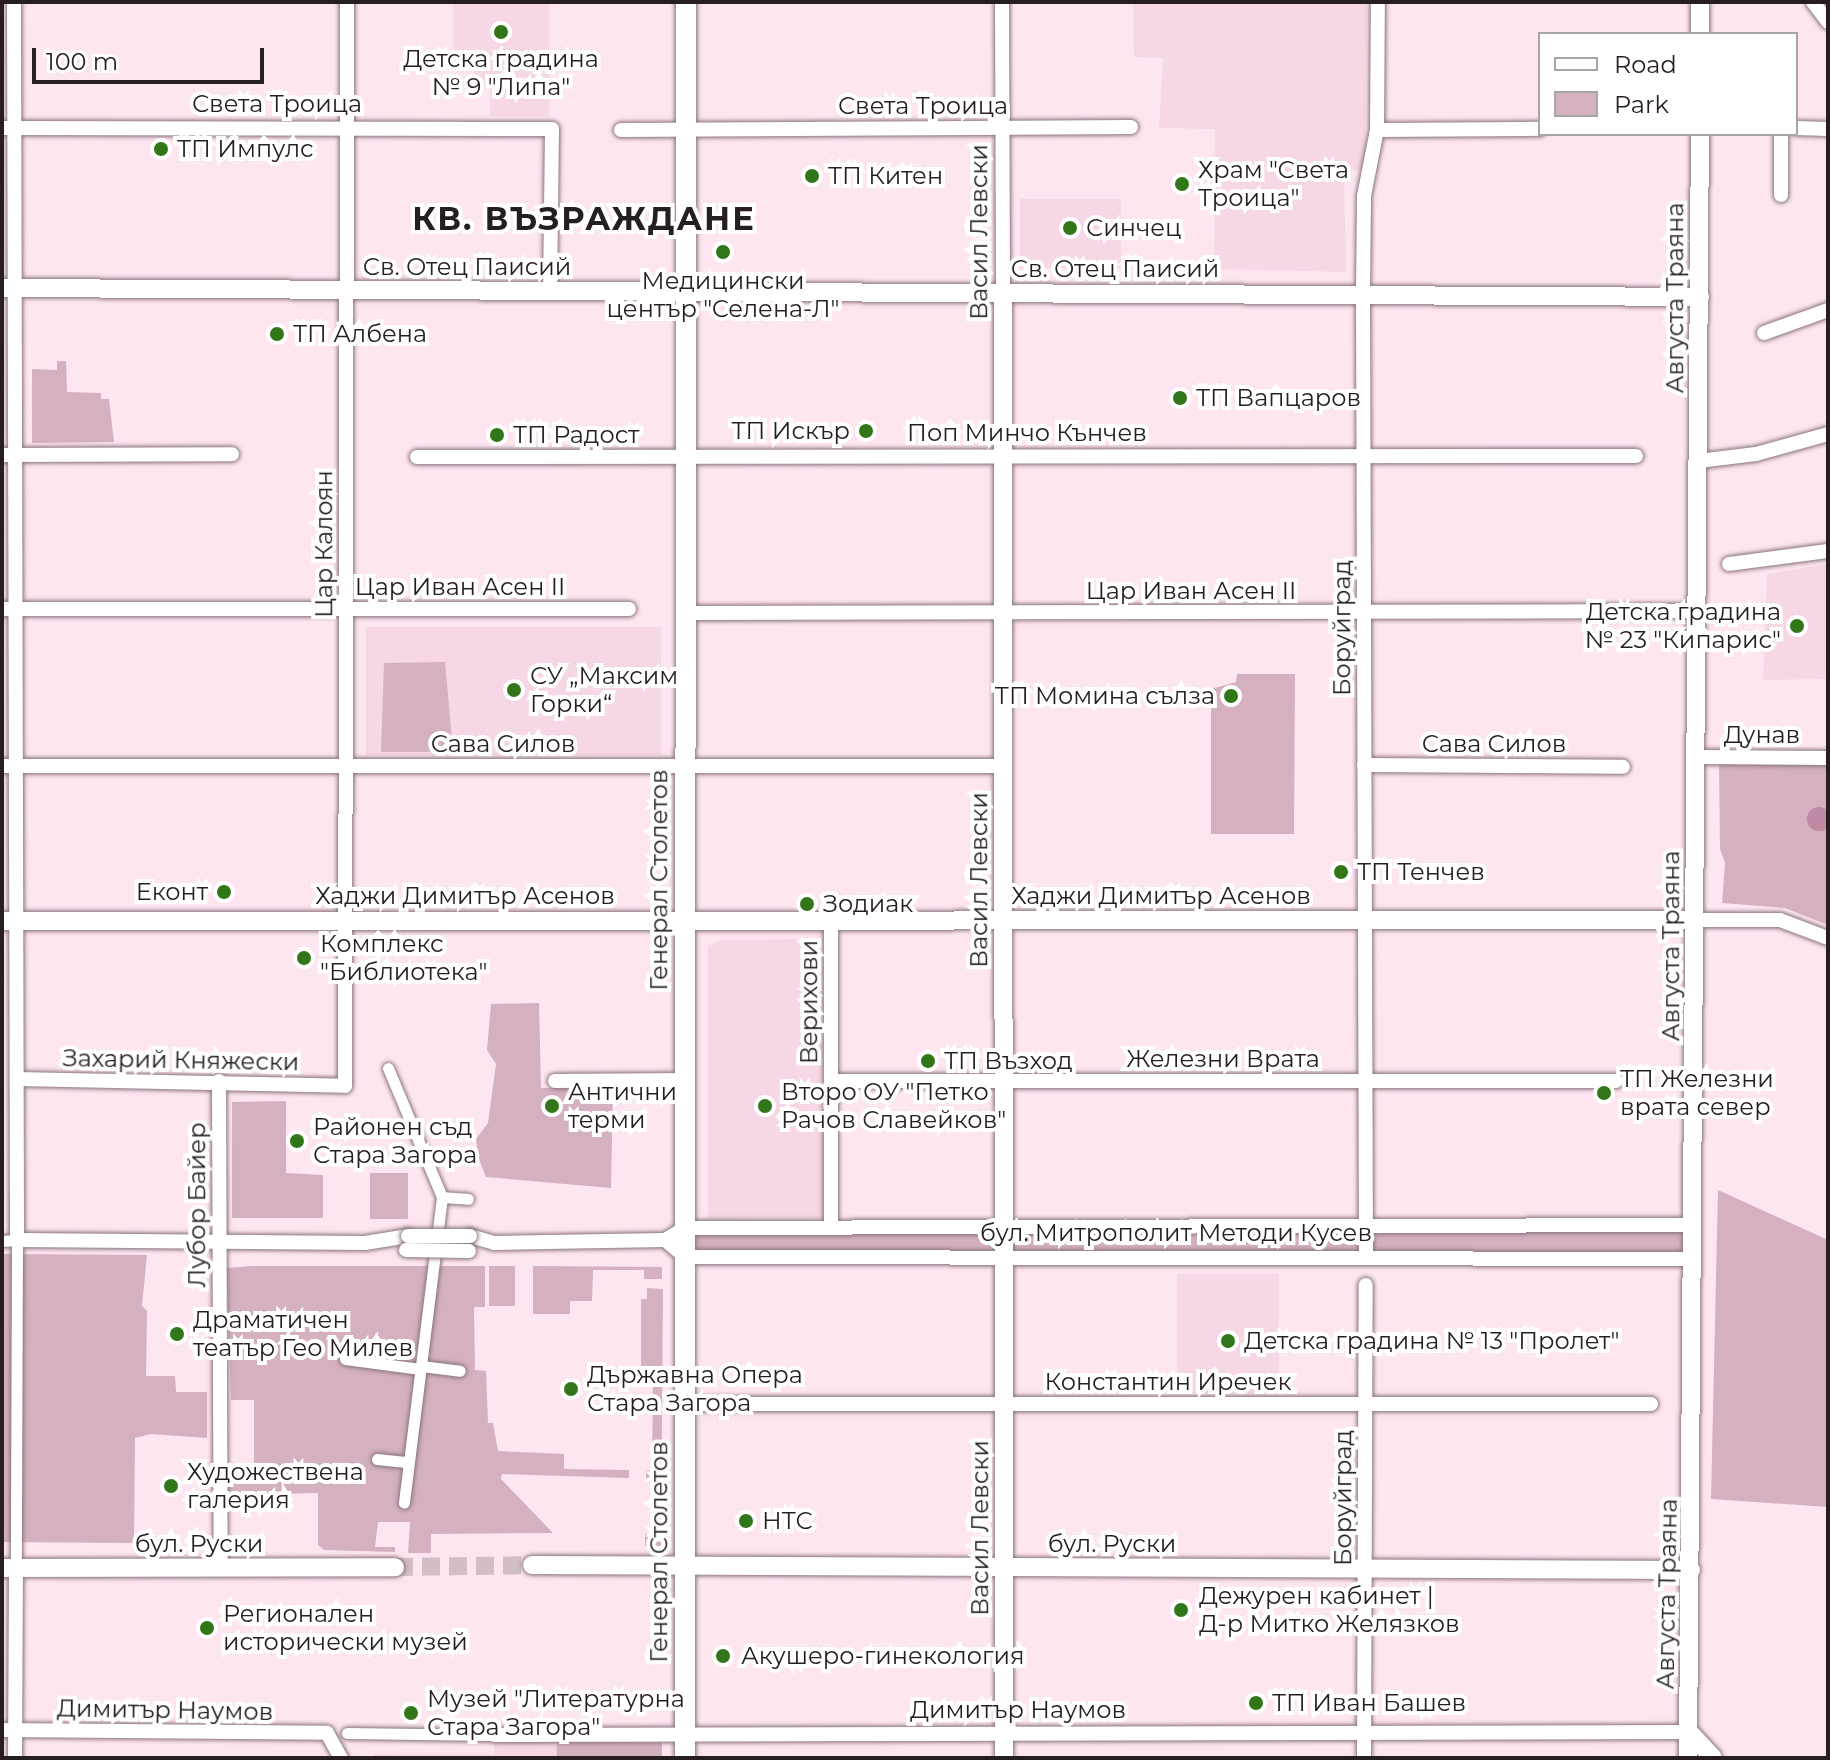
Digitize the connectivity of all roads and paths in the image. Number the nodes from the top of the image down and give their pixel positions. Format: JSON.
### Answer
{"nodes":[{"id":1,"x":14,"y":2,"type":"edge"},
{"id":2,"x":347,"y":2,"type":"edge"},
{"id":3,"x":686,"y":2,"type":"edge"},
{"id":4,"x":1002,"y":2,"type":"edge"},
{"id":5,"x":1378,"y":2,"type":"edge"},
{"id":6,"x":1700,"y":2,"type":"edge"},
{"id":7,"x":1813,"y":2,"type":"edge"},
{"id":8,"x":1828,"y":22,"type":"edge"},
{"id":9,"x":1700,"y":32,"type":"edge"},
{"id":10,"x":347,"y":127,"type":"junction"},
{"id":11,"x":1131,"y":127,"type":"dead end"},
{"id":12,"x":8,"y":128,"type":"edge"},
{"id":13,"x":1002,"y":128,"type":"junction"},
{"id":14,"x":1798,"y":128,"type":"edge"},
{"id":15,"x":685,"y":129,"type":"junction"},
{"id":16,"x":1538,"y":129,"type":"edge"},
{"id":17,"x":1828,"y":129,"type":"edge"},
{"id":18,"x":621,"y":130,"type":"dead end"},
{"id":19,"x":1377,"y":130,"type":"junction"},
{"id":20,"x":1700,"y":136,"type":"edge"},
{"id":21,"x":1781,"y":136,"type":"edge"},
{"id":22,"x":1781,"y":195,"type":"dead end"},
{"id":23,"x":8,"y":288,"type":"edge"},
{"id":24,"x":347,"y":291,"type":"junction"},
{"id":25,"x":550,"y":292,"type":"junction"},
{"id":26,"x":685,"y":292,"type":"junction"},
{"id":27,"x":1363,"y":292,"type":"junction"},
{"id":28,"x":1003,"y":294,"type":"junction"},
{"id":29,"x":1700,"y":297,"type":"junction"},
{"id":30,"x":1828,"y":310,"type":"edge"},
{"id":31,"x":1764,"y":333,"type":"dead end"},
{"id":32,"x":1828,"y":434,"type":"edge"},
{"id":33,"x":9,"y":454,"type":"edge"},
{"id":34,"x":232,"y":454,"type":"dead end"},
{"id":35,"x":1003,"y":454,"type":"junction"},
{"id":36,"x":1363,"y":455,"type":"junction"},
{"id":37,"x":685,"y":456,"type":"junction"},
{"id":38,"x":1636,"y":456,"type":"dead end"},
{"id":39,"x":417,"y":457,"type":"dead end"},
{"id":40,"x":1699,"y":461,"type":"junction"},
{"id":41,"x":1828,"y":551,"type":"edge"},
{"id":42,"x":1729,"y":564,"type":"dead end"},
{"id":43,"x":9,"y":609,"type":"edge"},
{"id":44,"x":629,"y":609,"type":"dead end"},
{"id":45,"x":346,"y":610,"type":"junction"},
{"id":46,"x":1697,"y":611,"type":"junction"},
{"id":47,"x":1364,"y":612,"type":"junction"},
{"id":48,"x":685,"y":613,"type":"junction"},
{"id":49,"x":1003,"y":613,"type":"junction"},
{"id":50,"x":1697,"y":757,"type":"junction"},
{"id":51,"x":1828,"y":758,"type":"edge"},
{"id":52,"x":1364,"y":765,"type":"junction"},
{"id":53,"x":9,"y":766,"type":"edge"},
{"id":54,"x":346,"y":766,"type":"junction"},
{"id":55,"x":685,"y":766,"type":"junction"},
{"id":56,"x":1003,"y":766,"type":"junction"},
{"id":57,"x":1623,"y":767,"type":"dead end"},
{"id":58,"x":685,"y":920,"type":"junction"},
{"id":59,"x":831,"y":920,"type":"junction"},
{"id":60,"x":1003,"y":920,"type":"junction"},
{"id":61,"x":1365,"y":920,"type":"junction"},
{"id":62,"x":1696,"y":920,"type":"junction"},
{"id":63,"x":9,"y":921,"type":"edge"},
{"id":64,"x":346,"y":921,"type":"junction"},
{"id":65,"x":1828,"y":938,"type":"edge"},
{"id":66,"x":388,"y":1068,"type":"dead end"},
{"id":67,"x":17,"y":1079,"type":"junction"},
{"id":68,"x":685,"y":1080,"type":"junction"},
{"id":69,"x":219,"y":1081,"type":"junction"},
{"id":70,"x":555,"y":1081,"type":"dead end"},
{"id":71,"x":831,"y":1081,"type":"junction"},
{"id":72,"x":1003,"y":1081,"type":"junction"},
{"id":73,"x":1365,"y":1081,"type":"junction"},
{"id":74,"x":1616,"y":1081,"type":"dead end"},
{"id":75,"x":345,"y":1086,"type":"joint"},
{"id":76,"x":442,"y":1197,"type":"junction"},
{"id":77,"x":468,"y":1199,"type":"dead end"},
{"id":78,"x":1366,"y":1224,"type":"junction"},
{"id":79,"x":1693,"y":1225,"type":"junction"},
{"id":80,"x":1003,"y":1226,"type":"junction"},
{"id":81,"x":831,"y":1227,"type":"junction"},
{"id":82,"x":685,"y":1228,"type":"junction"},
{"id":83,"x":10,"y":1240,"type":"edge"},
{"id":84,"x":665,"y":1240,"type":"junction"},
{"id":85,"x":220,"y":1243,"type":"junction"},
{"id":86,"x":1004,"y":1255,"type":"junction"},
{"id":87,"x":1366,"y":1256,"type":"junction"},
{"id":88,"x":685,"y":1257,"type":"junction"},
{"id":89,"x":1693,"y":1259,"type":"junction"},
{"id":90,"x":1366,"y":1285,"type":"dead end"},
{"id":91,"x":345,"y":1359,"type":"dead end"},
{"id":92,"x":420,"y":1367,"type":"junction"},
{"id":93,"x":460,"y":1371,"type":"dead end"},
{"id":94,"x":685,"y":1404,"type":"junction"},
{"id":95,"x":1004,"y":1404,"type":"junction"},
{"id":96,"x":1366,"y":1404,"type":"junction"},
{"id":97,"x":1651,"y":1404,"type":"dead end"},
{"id":98,"x":377,"y":1459,"type":"dead end"},
{"id":99,"x":408,"y":1462,"type":"junction"},
{"id":100,"x":404,"y":1503,"type":"dead end"},
{"id":101,"x":532,"y":1565,"type":"tunnel mouth"},
{"id":102,"x":685,"y":1566,"type":"junction"},
{"id":103,"x":395,"y":1567,"type":"tunnel mouth"},
{"id":104,"x":1004,"y":1567,"type":"junction"},
{"id":105,"x":9,"y":1568,"type":"edge"},
{"id":106,"x":221,"y":1569,"type":"junction"},
{"id":107,"x":1365,"y":1569,"type":"junction"},
{"id":108,"x":1691,"y":1570,"type":"junction"},
{"id":109,"x":9,"y":1730,"type":"edge"},
{"id":110,"x":685,"y":1732,"type":"junction"},
{"id":111,"x":1004,"y":1732,"type":"junction"},
{"id":112,"x":1364,"y":1732,"type":"junction"},
{"id":113,"x":1689,"y":1732,"type":"junction"},
{"id":114,"x":347,"y":1733,"type":"dead end"},
{"id":115,"x":494,"y":1735,"type":"joint"},
{"id":116,"x":15,"y":1758,"type":"edge"},
{"id":117,"x":341,"y":1758,"type":"edge"},
{"id":118,"x":685,"y":1758,"type":"edge"},
{"id":119,"x":1004,"y":1758,"type":"edge"},
{"id":120,"x":1364,"y":1758,"type":"edge"},
{"id":121,"x":1688,"y":1758,"type":"edge"},
{"id":122,"x":1713,"y":1758,"type":"edge"}],
"edges":[{"from":1,"to":12,"type":"street"},
{"from":2,"to":10,"type":"street","name":"Цар Калоян"},
{"from":3,"to":15,"type":"main road","name":"Генерал Столетов"},
{"from":4,"to":13,"type":"street","name":"Васил Левски"},
{"from":5,"to":19,"type":"street","name":"Боруйград"},
{"from":6,"to":9,"type":"street"},
{"from":7,"to":8,"type":"street"},
{"from":10,"to":12,"type":"street","name":"Света Троица"},
{"from":10,"to":24,"type":"street","name":"Цар Калоян"},
{"from":10,"to":25,"type":"street","name":"Света Троица"},
{"from":11,"to":13,"type":"street","name":"Света Троица"},
{"from":12,"to":23,"type":"street"},
{"from":13,"to":15,"type":"street","name":"Света Троица"},
{"from":13,"to":28,"type":"street","name":"Васил Левски"},
{"from":14,"to":17,"type":"street"},
{"from":15,"to":18,"type":"street","name":"Света Троица"},
{"from":15,"to":26,"type":"main road","name":"Генерал Столетов"},
{"from":16,"to":19,"type":"street"},
{"from":19,"to":27,"type":"street","name":"Боруйград"},
{"from":20,"to":29,"type":"street","name":"Августа Траяна"},
{"from":21,"to":22,"type":"street"},
{"from":23,"to":24,"type":"street","name":"Св. Отец Паисий"},
{"from":23,"to":33,"type":"street"},
{"from":24,"to":25,"type":"street","name":"Св. Отец Паисий"},
{"from":24,"to":45,"type":"street","name":"Цар Калоян"},
{"from":25,"to":26,"type":"street","name":"Св. Отец Паисий"},
{"from":26,"to":28,"type":"street","name":"Св. Отец Паисий"},
{"from":26,"to":37,"type":"main road","name":"Генерал Столетов"},
{"from":27,"to":28,"type":"street","name":"Св. Отец Паисий"},
{"from":27,"to":29,"type":"street","name":"Св. Отец Паисий"},
{"from":27,"to":36,"type":"street","name":"Боруйград"},
{"from":28,"to":35,"type":"street","name":"Васил Левски"},
{"from":29,"to":40,"type":"street","name":"Августа Траяна"},
{"from":30,"to":31,"type":"street"},
{"from":32,"to":40,"type":"street"},
{"from":33,"to":34,"type":"street"},
{"from":33,"to":43,"type":"street"},
{"from":35,"to":36,"type":"street","name":"Поп Минчо Кънчев"},
{"from":35,"to":37,"type":"street","name":"Поп Минчо Кънчев"},
{"from":35,"to":49,"type":"street","name":"Васил Левски"},
{"from":36,"to":38,"type":"street","name":"Поп Минчо Кънчев"},
{"from":36,"to":47,"type":"street","name":"Боруйград"},
{"from":37,"to":39,"type":"street","name":"Поп Минчо Кънчев"},
{"from":37,"to":48,"type":"main road","name":"Генерал Столетов"},
{"from":40,"to":46,"type":"street","name":"Августа Траяна"},
{"from":41,"to":42,"type":"street"},
{"from":43,"to":45,"type":"street","name":"Цар Иван Асен II"},
{"from":43,"to":53,"type":"street"},
{"from":44,"to":45,"type":"street","name":"Цар Иван Асен II"},
{"from":45,"to":54,"type":"street","name":"Цар Калоян"},
{"from":46,"to":47,"type":"street","name":"Цар Иван Асен II"},
{"from":46,"to":50,"type":"street","name":"Августа Траяна"},
{"from":47,"to":49,"type":"street","name":"Цар Иван Асен II"},
{"from":47,"to":52,"type":"street","name":"Боруйград"},
{"from":48,"to":49,"type":"street","name":"Цар Иван Асен II"},
{"from":48,"to":55,"type":"main road","name":"Генерал Столетов"},
{"from":49,"to":56,"type":"street","name":"Васил Левски"},
{"from":50,"to":51,"type":"street","name":"Дунав"},
{"from":50,"to":62,"type":"street","name":"Августа Траяна"},
{"from":52,"to":57,"type":"street","name":"Сава Силов"},
{"from":52,"to":61,"type":"street","name":"Боруйград"},
{"from":53,"to":54,"type":"street","name":"Сава Силов"},
{"from":53,"to":63,"type":"street"},
{"from":54,"to":55,"type":"street","name":"Сава Силов"},
{"from":54,"to":64,"type":"street","name":"Цар Калоян"},
{"from":55,"to":56,"type":"street","name":"Сава Силов"},
{"from":55,"to":58,"type":"main road","name":"Генерал Столетов"},
{"from":56,"to":60,"type":"street","name":"Васил Левски"},
{"from":58,"to":59,"type":"street","name":"Хаджи Димитър Асенов"},
{"from":58,"to":64,"type":"street","name":"Хаджи Димитър Асенов"},
{"from":58,"to":68,"type":"main road","name":"Генерал Столетов"},
{"from":59,"to":60,"type":"street","name":"Хаджи Димитър Асенов"},
{"from":59,"to":71,"type":"street","name":"Верихови"},
{"from":60,"to":61,"type":"street","name":"Хаджи Димитър Асенов"},
{"from":60,"to":72,"type":"street","name":"Васил Левски"},
{"from":61,"to":62,"type":"street","name":"Хаджи Димитър Асенов"},
{"from":61,"to":73,"type":"street","name":"Боруйград"},
{"from":62,"to":65,"type":"street"},
{"from":62,"to":79,"type":"street","name":"Августа Траяна"},
{"from":63,"to":64,"type":"street","name":"Хаджи Димитър Асенов"},
{"from":63,"to":67,"type":"street"},
{"from":64,"to":75,"type":"street","name":"Цар Калоян"},
{"from":66,"to":76,"type":"street"},
{"from":67,"to":69,"type":"street","name":"Захарий Княжески"},
{"from":67,"to":83,"type":"street"},
{"from":68,"to":70,"type":"street"},
{"from":68,"to":82,"type":"main road","name":"Генерал Столетов"},
{"from":69,"to":75,"type":"street","name":"Захарий Княжески"},
{"from":69,"to":85,"type":"street","name":"Лубор Байер"},
{"from":71,"to":72,"type":"street","name":"Железни Врата"},
{"from":71,"to":81,"type":"street","name":"Верихови"},
{"from":72,"to":73,"type":"street","name":"Железни Врата"},
{"from":72,"to":80,"type":"street","name":"Васил Левски"},
{"from":73,"to":74,"type":"street","name":"Железни Врата"},
{"from":73,"to":78,"type":"street","name":"Боруйград"},
{"from":76,"to":77,"type":"street"},
{"from":76,"to":92,"type":"street"},
{"from":78,"to":79,"type":"street","name":"бул. Митрополит Методи Кусев"},
{"from":78,"to":80,"type":"street","name":"бул. Митрополит Методи Кусев"},
{"from":78,"to":87,"type":"street","name":"Боруйград"},
{"from":79,"to":89,"type":"street","name":"Августа Траяна"},
{"from":80,"to":81,"type":"street","name":"бул. Митрополит Методи Кусев"},
{"from":80,"to":86,"type":"street","name":"Васил Левски"},
{"from":81,"to":82,"type":"street","name":"бул. Митрополит Методи Кусев"},
{"from":82,"to":84,"type":"street"},
{"from":82,"to":88,"type":"main road","name":"Генерал Столетов"},
{"from":83,"to":85,"type":"street"},
{"from":83,"to":105,"type":"street"},
{"from":84,"to":85,"type":"street","bridge":true},
{"from":84,"to":88,"type":"street"},
{"from":85,"to":106,"type":"street","name":"Лубор Байер"},
{"from":86,"to":87,"type":"street","name":"бул. Митрополит Методи Кусев"},
{"from":86,"to":88,"type":"street","name":"бул. Митрополит Методи Кусев"},
{"from":86,"to":95,"type":"street","name":"Васил Левски"},
{"from":87,"to":89,"type":"street","name":"бул. Митрополит Методи Кусев"},
{"from":88,"to":94,"type":"main road","name":"Генерал Столетов"},
{"from":89,"to":108,"type":"street","name":"Августа Траяна"},
{"from":90,"to":96,"type":"street","name":"Боруйград"},
{"from":91,"to":92,"type":"street"},
{"from":92,"to":93,"type":"street"},
{"from":92,"to":99,"type":"street"},
{"from":94,"to":95,"type":"street","name":"Константин Иречек"},
{"from":94,"to":102,"type":"main road","name":"Генерал Столетов"},
{"from":95,"to":96,"type":"street","name":"Константин Иречек"},
{"from":95,"to":104,"type":"street","name":"Васил Левски"},
{"from":96,"to":97,"type":"street","name":"Константин Иречек"},
{"from":96,"to":107,"type":"street","name":"Боруйград"},
{"from":98,"to":99,"type":"street"},
{"from":99,"to":100,"type":"street"},
{"from":101,"to":102,"type":"street","name":"бул. Руски"},
{"from":102,"to":104,"type":"street","name":"бул. Руски"},
{"from":102,"to":110,"type":"main road","name":"Генерал Столетов"},
{"from":103,"to":106,"type":"street","name":"бул. Руски"},
{"from":104,"to":107,"type":"street","name":"бул. Руски"},
{"from":104,"to":111,"type":"street","name":"Васил Левски"},
{"from":105,"to":106,"type":"street","name":"бул. Руски"},
{"from":105,"to":109,"type":"street"},
{"from":107,"to":108,"type":"street","name":"бул. Руски"},
{"from":107,"to":112,"type":"street","name":"Боруйград"},
{"from":108,"to":113,"type":"street","name":"Августа Траяна"},
{"from":109,"to":116,"type":"street"},
{"from":109,"to":117,"type":"street","name":"Димитър Наумов"},
{"from":110,"to":111,"type":"street","name":"Димитър Наумов"},
{"from":110,"to":115,"type":"street","name":"Димитър Наумов"},
{"from":110,"to":118,"type":"main road","name":"Генерал Столетов"},
{"from":111,"to":112,"type":"street","name":"Димитър Наумов"},
{"from":111,"to":119,"type":"street","name":"Васил Левски"},
{"from":112,"to":113,"type":"street","name":"Димитър Наумов"},
{"from":112,"to":120,"type":"street","name":"Боруйград"},
{"from":113,"to":121,"type":"street","name":"Августа Траяна"},
{"from":113,"to":122,"type":"street"},
{"from":114,"to":115,"type":"street","name":"Димитър Наумов"}]}
